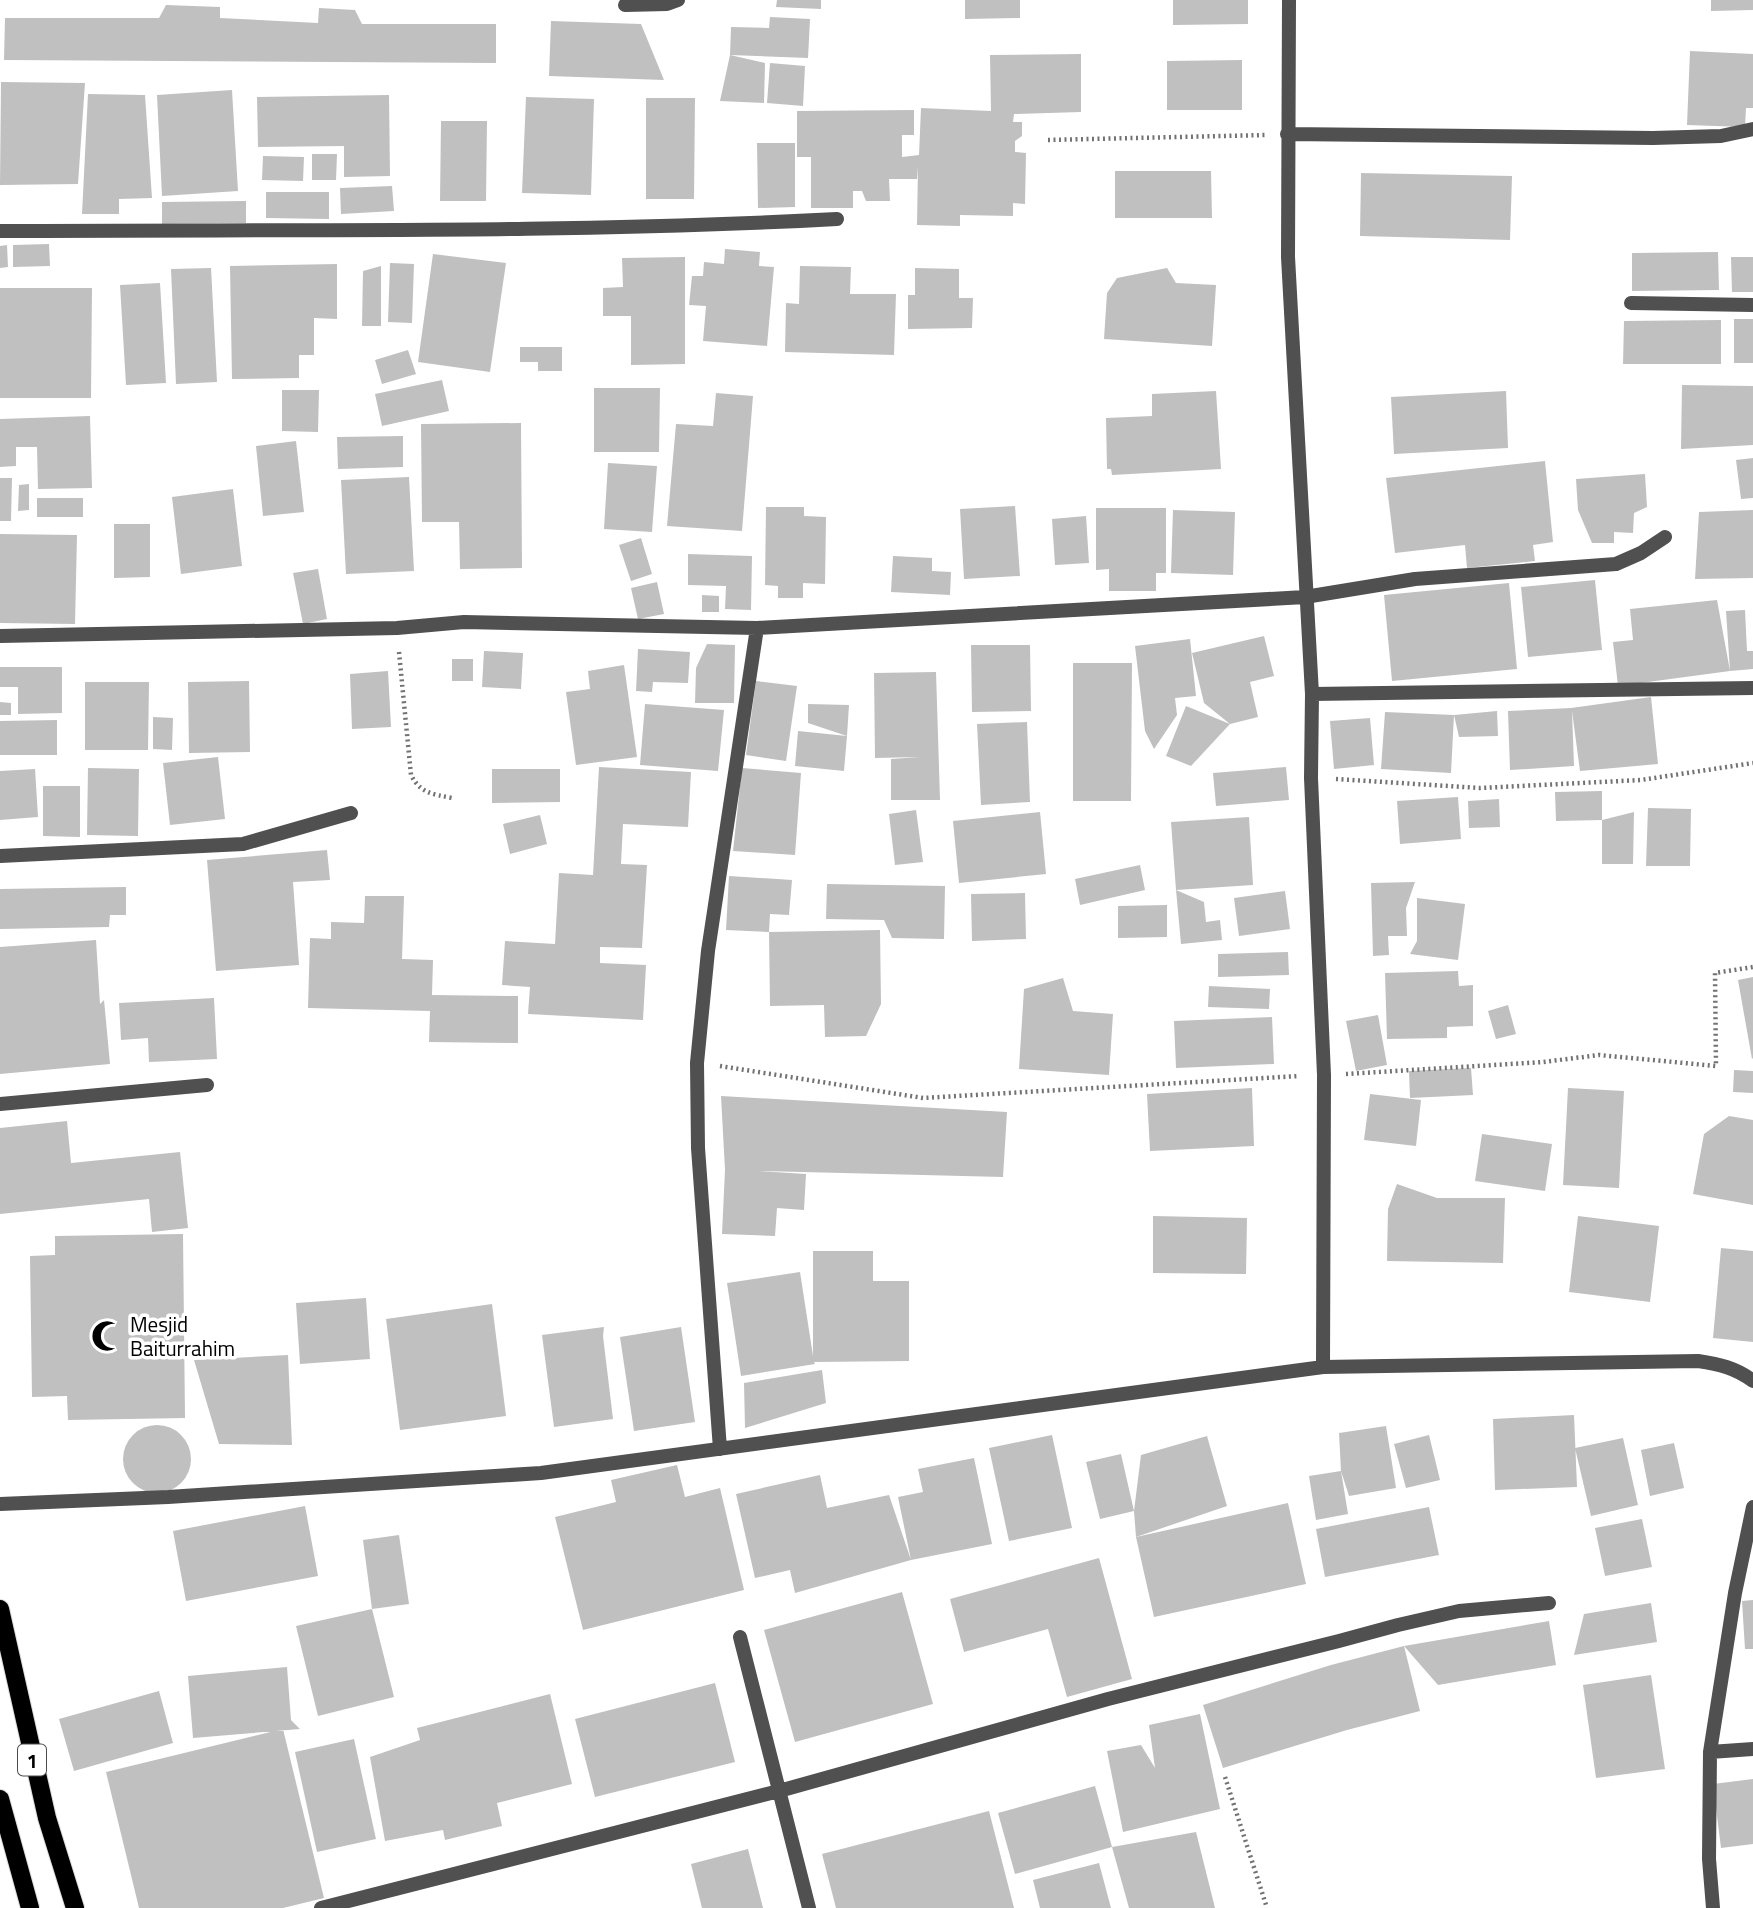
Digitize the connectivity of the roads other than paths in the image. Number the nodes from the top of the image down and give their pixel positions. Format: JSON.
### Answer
{"nodes":[{"id":1,"x":678,"y":0,"type":"edge"},
{"id":2,"x":1289,"y":0,"type":"edge"},
{"id":3,"x":625,"y":5,"type":"dead end"},
{"id":4,"x":1753,"y":129,"type":"edge"},
{"id":5,"x":1287,"y":134,"type":"junction"},
{"id":6,"x":837,"y":219,"type":"dead end"},
{"id":7,"x":0,"y":231,"type":"edge"},
{"id":8,"x":1632,"y":303,"type":"dead end"},
{"id":9,"x":1753,"y":305,"type":"edge"},
{"id":10,"x":1665,"y":537,"type":"dead end"},
{"id":11,"x":1305,"y":597,"type":"junction"},
{"id":12,"x":757,"y":628,"type":"junction"},
{"id":13,"x":0,"y":636,"type":"edge"},
{"id":14,"x":1753,"y":688,"type":"edge"},
{"id":15,"x":1312,"y":694,"type":"junction"},
{"id":16,"x":351,"y":813,"type":"dead end"},
{"id":17,"x":0,"y":856,"type":"edge"},
{"id":18,"x":207,"y":1085,"type":"dead end"},
{"id":19,"x":0,"y":1104,"type":"edge"},
{"id":20,"x":1323,"y":1367,"type":"junction"},
{"id":21,"x":1753,"y":1381,"type":"edge"},
{"id":22,"x":720,"y":1449,"type":"junction"},
{"id":23,"x":0,"y":1504,"type":"edge"},
{"id":24,"x":1753,"y":1507,"type":"edge"},
{"id":25,"x":1549,"y":1602,"type":"dead end"},
{"id":26,"x":0,"y":1609,"type":"edge"},
{"id":27,"x":740,"y":1637,"type":"dead end"},
{"id":28,"x":1753,"y":1749,"type":"edge"},
{"id":29,"x":1710,"y":1752,"type":"junction"},
{"id":30,"x":779,"y":1791,"type":"junction"},
{"id":31,"x":0,"y":1799,"type":"edge"},
{"id":32,"x":30,"y":1908,"type":"edge"},
{"id":33,"x":75,"y":1908,"type":"edge"},
{"id":34,"x":321,"y":1908,"type":"edge"},
{"id":35,"x":809,"y":1908,"type":"edge"},
{"id":36,"x":1713,"y":1908,"type":"edge"}],
"edges":[{"from":1,"to":3,"type":"street"},
{"from":2,"to":5,"type":"street"},
{"from":4,"to":5,"type":"street"},
{"from":5,"to":11,"type":"street"},
{"from":6,"to":7,"type":"street"},
{"from":8,"to":9,"type":"street"},
{"from":10,"to":11,"type":"street"},
{"from":11,"to":12,"type":"street"},
{"from":11,"to":15,"type":"street"},
{"from":12,"to":13,"type":"street"},
{"from":12,"to":22,"type":"street"},
{"from":14,"to":15,"type":"street"},
{"from":15,"to":20,"type":"street"},
{"from":16,"to":17,"type":"street"},
{"from":18,"to":19,"type":"street"},
{"from":20,"to":21,"type":"street"},
{"from":20,"to":22,"type":"street"},
{"from":22,"to":23,"type":"street"},
{"from":24,"to":29,"type":"street"},
{"from":25,"to":30,"type":"street"},
{"from":26,"to":33,"type":"main road","number":"1"},
{"from":27,"to":30,"type":"street"},
{"from":28,"to":29,"type":"street"},
{"from":29,"to":36,"type":"street"},
{"from":30,"to":34,"type":"street"},
{"from":30,"to":35,"type":"street"},
{"from":31,"to":32,"type":"main road","number":"1"}]}
